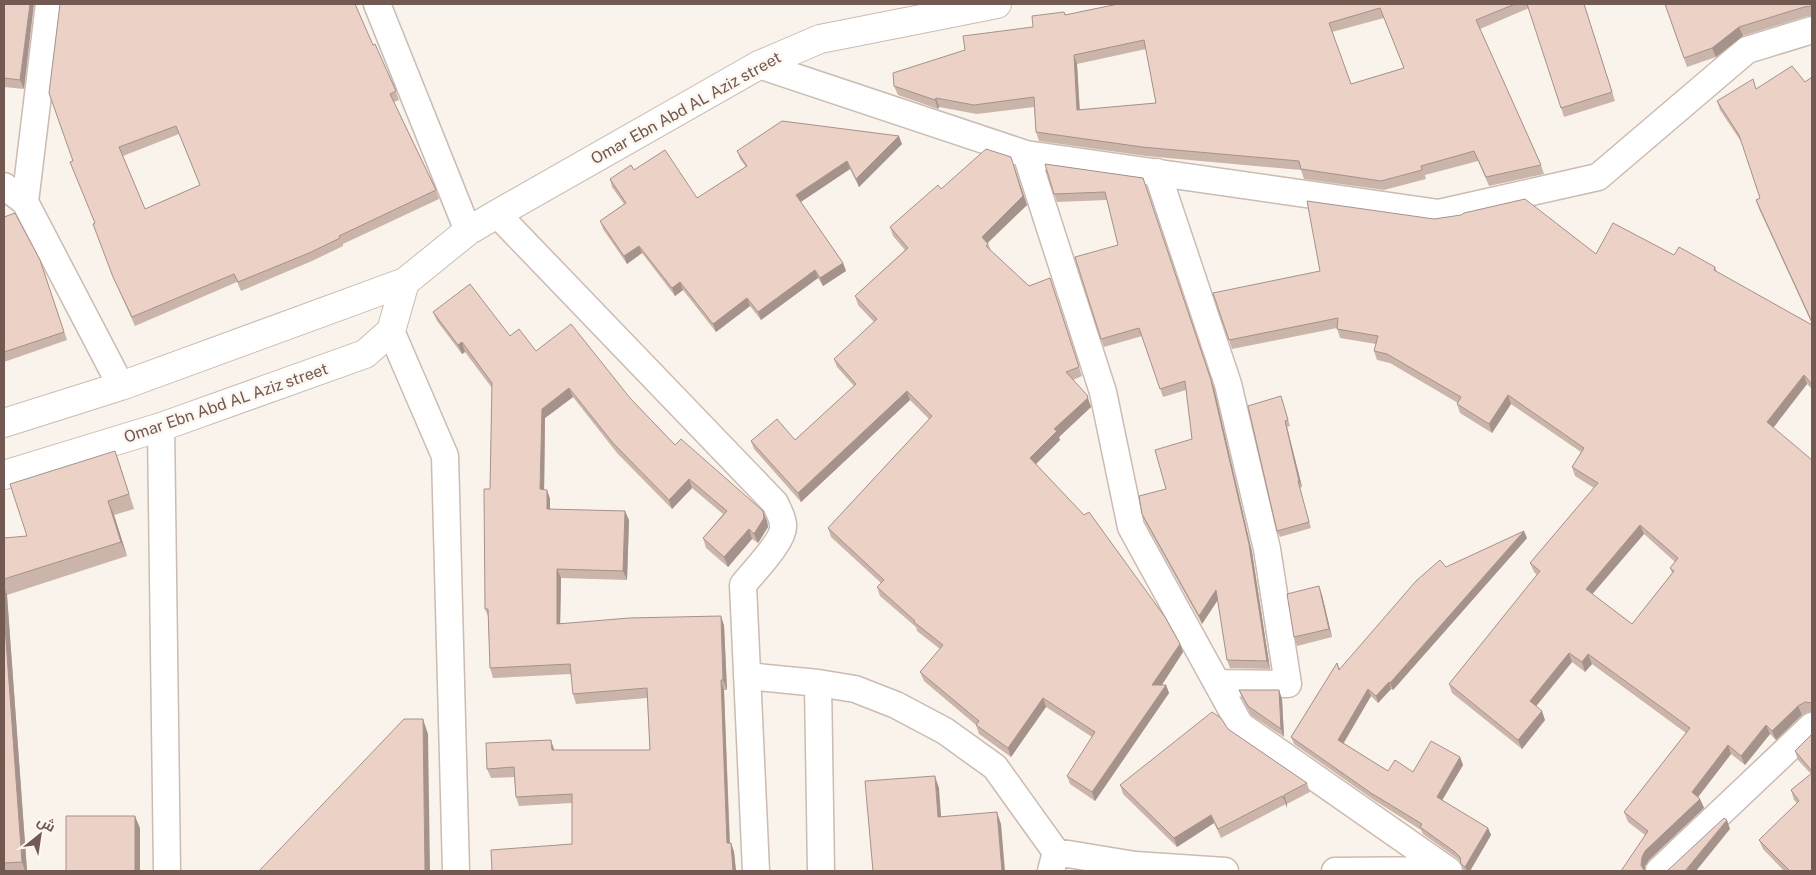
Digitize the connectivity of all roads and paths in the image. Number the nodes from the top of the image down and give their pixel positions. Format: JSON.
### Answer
{"nodes":[{"id":1,"x":48,"y":4,"type":"edge"},
{"id":2,"x":377,"y":4,"type":"edge"},
{"id":3,"x":997,"y":4,"type":"edge"},
{"id":4,"x":1812,"y":30,"type":"edge"},
{"id":5,"x":759,"y":65,"type":"junction"},
{"id":6,"x":1026,"y":154,"type":"junction"},
{"id":7,"x":1158,"y":172,"type":"junction"},
{"id":8,"x":4,"y":186,"type":"edge"},
{"id":9,"x":25,"y":202,"type":"junction"},
{"id":10,"x":497,"y":214,"type":"junction"},
{"id":11,"x":468,"y":231,"type":"junction"},
{"id":12,"x":405,"y":282,"type":"junction"},
{"id":13,"x":391,"y":331,"type":"junction"},
{"id":14,"x":121,"y":386,"type":"junction"},
{"id":15,"x":4,"y":422,"type":"edge"},
{"id":16,"x":161,"y":427,"type":"junction"},
{"id":17,"x":4,"y":475,"type":"edge"},
{"id":18,"x":747,"y":676,"type":"junction"},
{"id":19,"x":818,"y":683,"type":"junction"},
{"id":20,"x":1217,"y":683,"type":"junction"},
{"id":21,"x":1812,"y":726,"type":"edge"},
{"id":22,"x":1053,"y":861,"type":"edge"},
{"id":23,"x":1448,"y":870,"type":"edge"},
{"id":24,"x":167,"y":871,"type":"edge"},
{"id":25,"x":456,"y":871,"type":"edge"},
{"id":26,"x":756,"y":871,"type":"edge"},
{"id":27,"x":822,"y":871,"type":"edge"},
{"id":28,"x":1226,"y":871,"type":"edge"},
{"id":29,"x":1335,"y":871,"type":"edge"},
{"id":30,"x":1659,"y":871,"type":"edge"}],
"edges":[{"from":1,"to":9,"type":"street"},
{"from":2,"to":11,"type":"street"},
{"from":3,"to":5,"type":"street","name":"Omar Ebn Abd AL Aziz street"},
{"from":4,"to":7,"type":"street"},
{"from":5,"to":6,"type":"street"},
{"from":5,"to":10,"type":"street","name":"Omar Ebn Abd AL Aziz street"},
{"from":6,"to":7,"type":"street"},
{"from":6,"to":20,"type":"street"},
{"from":7,"to":20,"type":"street"},
{"from":8,"to":9,"type":"street"},
{"from":9,"to":14,"type":"street"},
{"from":10,"to":11,"type":"street","name":"Omar Ebn Abd AL Aziz street"},
{"from":10,"to":18,"type":"street"},
{"from":11,"to":12,"type":"street","name":"Omar Ebn Abd AL Aziz street"},
{"from":12,"to":13,"type":"street"},
{"from":12,"to":14,"type":"street","name":"Omar Ebn Abd AL Aziz street"},
{"from":13,"to":16,"type":"street","name":"Omar Ebn Abd AL Aziz street"},
{"from":13,"to":25,"type":"street"},
{"from":14,"to":15,"type":"street","name":"Omar Ebn Abd AL Aziz street"},
{"from":16,"to":17,"type":"street","name":"Omar Ebn Abd AL Aziz street"},
{"from":16,"to":24,"type":"street"},
{"from":18,"to":19,"type":"street"},
{"from":18,"to":26,"type":"street"},
{"from":19,"to":22,"type":"street"},
{"from":19,"to":27,"type":"street"},
{"from":20,"to":23,"type":"street"},
{"from":21,"to":30,"type":"street"},
{"from":22,"to":28,"type":"street"},
{"from":23,"to":29,"type":"street"}]}
